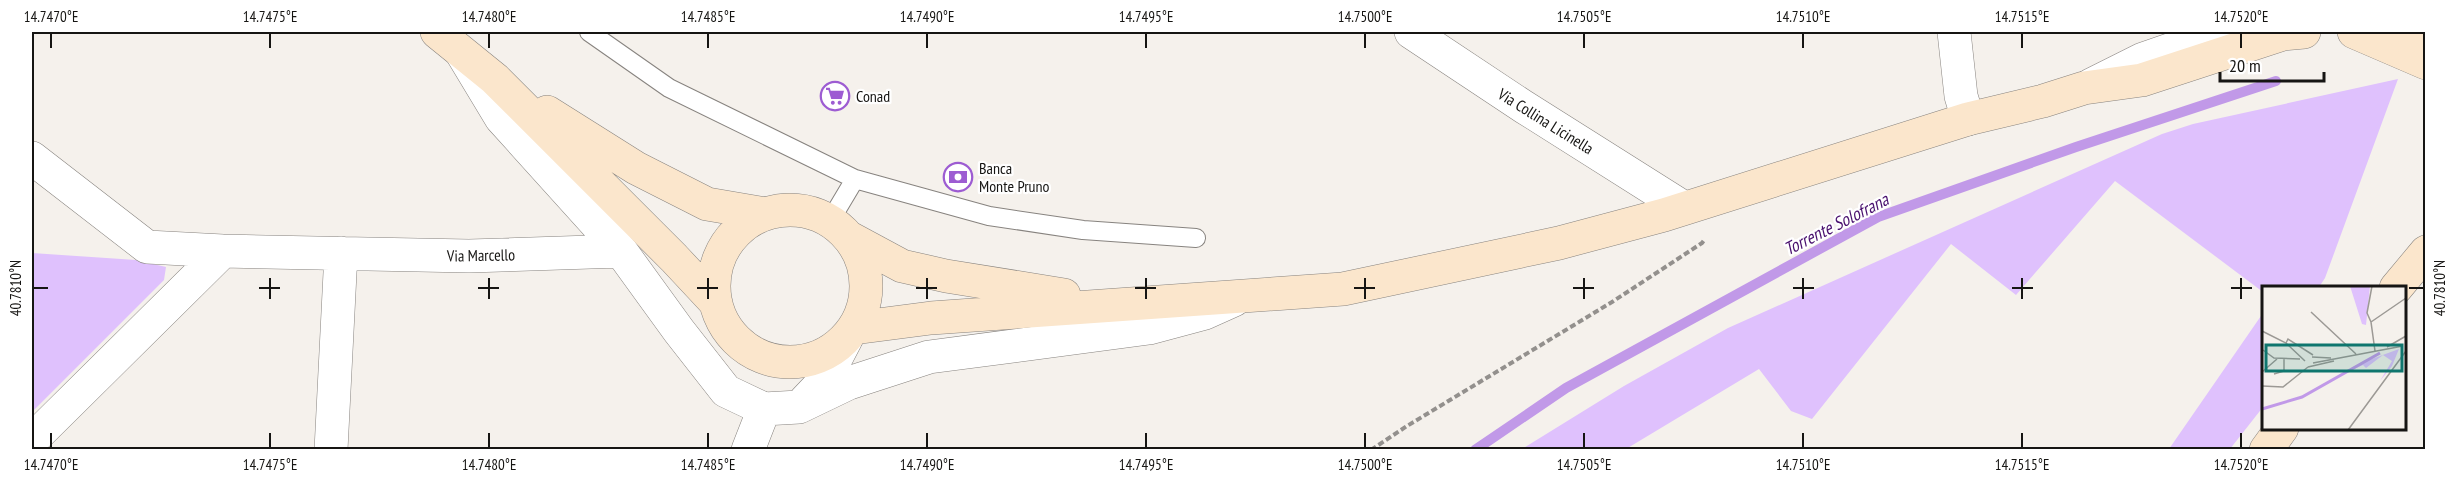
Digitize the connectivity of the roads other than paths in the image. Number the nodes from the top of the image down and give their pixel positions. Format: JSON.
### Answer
{"nodes":[{"id":1,"x":589,"y":32,"type":"edge"},
{"id":2,"x":1411,"y":32,"type":"edge"},
{"id":3,"x":1954,"y":32,"type":"edge"},
{"id":4,"x":2221,"y":32,"type":"edge"},
{"id":5,"x":2304,"y":32,"type":"edge"},
{"id":6,"x":2354,"y":32,"type":"edge"},
{"id":7,"x":2401,"y":32,"type":"edge"},
{"id":8,"x":2426,"y":33,"type":"edge"},
{"id":9,"x":449,"y":41,"type":"edge"},
{"id":10,"x":2426,"y":63,"type":"edge"},
{"id":11,"x":495,"y":79,"type":"junction"},
{"id":12,"x":2084,"y":88,"type":"junction"},
{"id":13,"x":1968,"y":119,"type":"junction"},
{"id":14,"x":32,"y":158,"type":"edge"},
{"id":15,"x":855,"y":179,"type":"junction"},
{"id":16,"x":1684,"y":208,"type":"junction"},
{"id":17,"x":766,"y":214,"type":"junction"},
{"id":18,"x":840,"y":230,"type":"junction"},
{"id":19,"x":1196,"y":238,"type":"dead end"},
{"id":20,"x":223,"y":252,"type":"junction"},
{"id":21,"x":621,"y":252,"type":"junction"},
{"id":22,"x":2426,"y":252,"type":"edge"},
{"id":23,"x":341,"y":253,"type":"junction"},
{"id":24,"x":2398,"y":286,"type":"edge"},
{"id":25,"x":1241,"y":297,"type":"junction"},
{"id":26,"x":716,"y":303,"type":"junction"},
{"id":27,"x":1116,"y":303,"type":"junction"},
{"id":28,"x":679,"y":331,"type":"junction"},
{"id":29,"x":850,"y":333,"type":"junction"},
{"id":30,"x":799,"y":407,"type":"junction"},
{"id":31,"x":764,"y":409,"type":"junction"},
{"id":32,"x":2281,"y":430,"type":"edge"},
{"id":33,"x":32,"y":440,"type":"edge"},
{"id":34,"x":331,"y":450,"type":"edge"},
{"id":35,"x":748,"y":450,"type":"edge"},
{"id":36,"x":2266,"y":450,"type":"edge"}],
"edges":[{"from":1,"to":15,"type":"lane"},
{"from":2,"to":16,"type":"street","name":"Via Collina Licinella"},
{"from":3,"to":13,"type":"street"},
{"from":4,"to":12,"type":"street"},
{"from":5,"to":12,"type":"main road"},
{"from":6,"to":10,"type":"main road"},
{"from":7,"to":8,"type":"main road"},
{"from":9,"to":11,"type":"main road"},
{"from":9,"to":21,"type":"street"},
{"from":11,"to":17,"type":"main road"},
{"from":11,"to":26,"type":"main road"},
{"from":12,"to":13,"type":"main road"},
{"from":13,"to":16,"type":"main road"},
{"from":14,"to":20,"type":"street","name":"Via Marcello"},
{"from":15,"to":18,"type":"lane"},
{"from":15,"to":19,"type":"lane"},
{"from":16,"to":25,"type":"main road"},
{"from":17,"to":18,"type":"main road"},
{"from":17,"to":26,"type":"main road"},
{"from":18,"to":27,"type":"main road"},
{"from":18,"to":29,"type":"main road"},
{"from":20,"to":23,"type":"street","name":"Via Marcello"},
{"from":20,"to":33,"type":"street"},
{"from":21,"to":23,"type":"street","name":"Via Marcello"},
{"from":21,"to":28,"type":"street"},
{"from":22,"to":24,"type":"main road"},
{"from":23,"to":34,"type":"street"},
{"from":25,"to":27,"type":"main road"},
{"from":25,"to":30,"type":"street"},
{"from":26,"to":28,"type":"street"},
{"from":26,"to":29,"type":"main road"},
{"from":27,"to":29,"type":"main road"},
{"from":28,"to":31,"type":"street"},
{"from":29,"to":30,"type":"street"},
{"from":30,"to":31,"type":"street"},
{"from":31,"to":35,"type":"street"},
{"from":32,"to":36,"type":"main road"}]}
